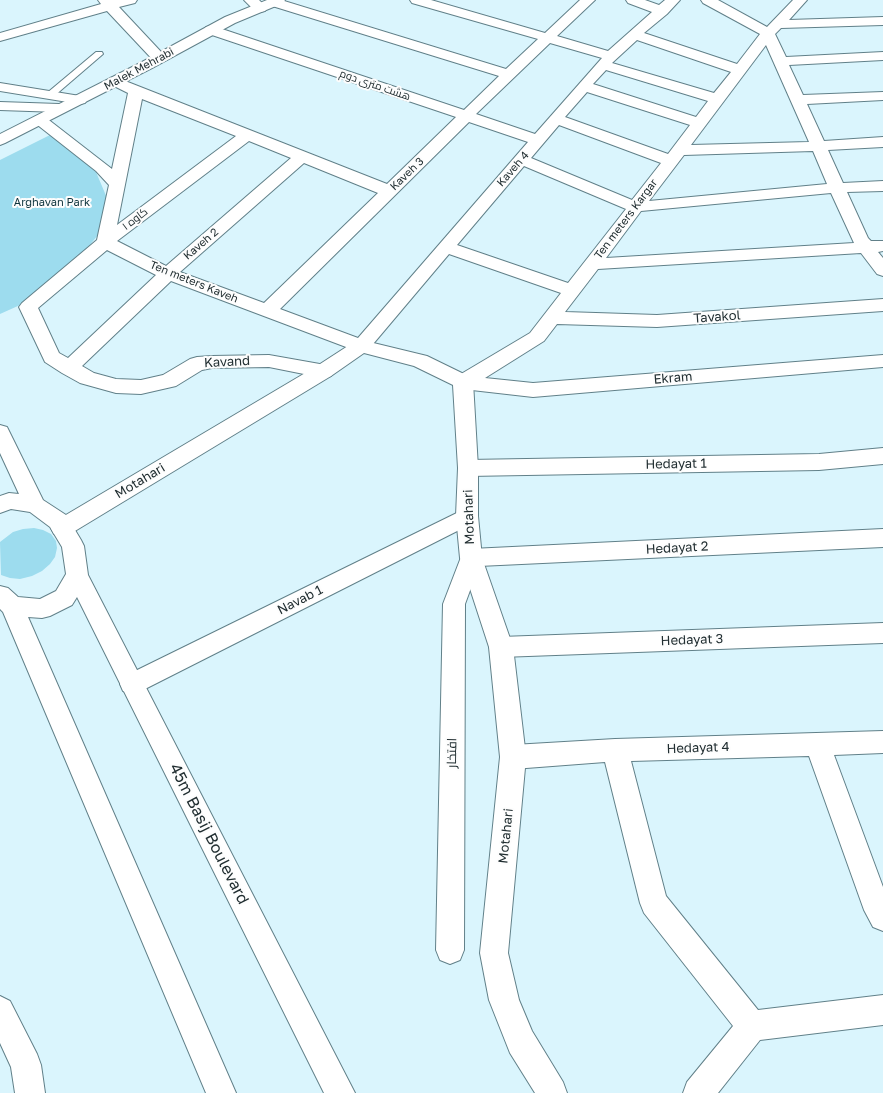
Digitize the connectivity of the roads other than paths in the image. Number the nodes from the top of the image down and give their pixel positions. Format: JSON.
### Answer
{"nodes":[{"id":1,"x":130,"y":0,"type":"edge"},
{"id":2,"x":417,"y":0,"type":"edge"},
{"id":3,"x":588,"y":0,"type":"edge"},
{"id":4,"x":633,"y":0,"type":"edge"},
{"id":5,"x":673,"y":0,"type":"edge"},
{"id":6,"x":708,"y":0,"type":"edge"},
{"id":7,"x":800,"y":0,"type":"edge"},
{"id":8,"x":276,"y":1,"type":"edge"},
{"id":9,"x":108,"y":3,"type":"edge"},
{"id":10,"x":256,"y":4,"type":"edge"},
{"id":11,"x":662,"y":10,"type":"junction"},
{"id":12,"x":883,"y":21,"type":"edge"},
{"id":13,"x":772,"y":28,"type":"junction"},
{"id":14,"x":211,"y":30,"type":"junction"},
{"id":15,"x":635,"y":34,"type":"junction"},
{"id":16,"x":0,"y":37,"type":"edge"},
{"id":17,"x":548,"y":38,"type":"junction"},
{"id":18,"x":99,"y":54,"type":"dead end"},
{"id":19,"x":883,"y":56,"type":"edge"},
{"id":20,"x":159,"y":58,"type":"junction"},
{"id":21,"x":608,"y":60,"type":"junction"},
{"id":22,"x":781,"y":61,"type":"junction"},
{"id":23,"x":739,"y":70,"type":"junction"},
{"id":24,"x":509,"y":74,"type":"junction"},
{"id":25,"x":115,"y":81,"type":"junction"},
{"id":26,"x":584,"y":86,"type":"junction"},
{"id":27,"x":0,"y":87,"type":"edge"},
{"id":28,"x":136,"y":91,"type":"junction"},
{"id":29,"x":50,"y":95,"type":"junction"},
{"id":30,"x":883,"y":96,"type":"edge"},
{"id":31,"x":717,"y":99,"type":"junction"},
{"id":32,"x":80,"y":100,"type":"junction"},
{"id":33,"x":798,"y":100,"type":"junction"},
{"id":34,"x":0,"y":106,"type":"edge"},
{"id":35,"x":62,"y":108,"type":"junction"},
{"id":36,"x":466,"y":116,"type":"junction"},
{"id":37,"x":556,"y":119,"type":"junction"},
{"id":38,"x":40,"y":120,"type":"junction"},
{"id":39,"x":699,"y":123,"type":"junction"},
{"id":40,"x":246,"y":136,"type":"junction"},
{"id":41,"x":0,"y":140,"type":"edge"},
{"id":42,"x":538,"y":140,"type":"junction"},
{"id":43,"x":883,"y":142,"type":"edge"},
{"id":44,"x":818,"y":146,"type":"junction"},
{"id":45,"x":675,"y":156,"type":"junction"},
{"id":46,"x":301,"y":157,"type":"junction"},
{"id":47,"x":522,"y":160,"type":"junction"},
{"id":48,"x":116,"y":183,"type":"junction"},
{"id":49,"x":883,"y":186,"type":"edge"},
{"id":50,"x":837,"y":188,"type":"junction"},
{"id":51,"x":389,"y":191,"type":"junction"},
{"id":52,"x":635,"y":207,"type":"junction"},
{"id":53,"x":105,"y":242,"type":"junction"},
{"id":54,"x":883,"y":246,"type":"edge"},
{"id":55,"x":446,"y":247,"type":"junction"},
{"id":56,"x":866,"y":247,"type":"junction"},
{"id":57,"x":592,"y":264,"type":"junction"},
{"id":58,"x":883,"y":270,"type":"edge"},
{"id":59,"x":168,"y":274,"type":"junction"},
{"id":60,"x":572,"y":291,"type":"junction"},
{"id":61,"x":883,"y":305,"type":"edge"},
{"id":62,"x":28,"y":307,"type":"joint"},
{"id":63,"x":267,"y":311,"type":"junction"},
{"id":64,"x":551,"y":318,"type":"junction"},
{"id":65,"x":361,"y":346,"type":"junction"},
{"id":66,"x":883,"y":361,"type":"edge"},
{"id":67,"x":69,"y":368,"type":"junction"},
{"id":68,"x":324,"y":371,"type":"junction"},
{"id":69,"x":463,"y":382,"type":"junction"},
{"id":70,"x":0,"y":432,"type":"edge"},
{"id":71,"x":883,"y":456,"type":"edge"},
{"id":72,"x":468,"y":468,"type":"junction"},
{"id":73,"x":35,"y":505,"type":"junction"},
{"id":74,"x":0,"y":506,"type":"edge"},
{"id":75,"x":467,"y":516,"type":"junction"},
{"id":76,"x":62,"y":528,"type":"junction"},
{"id":77,"x":883,"y":538,"type":"edge"},
{"id":78,"x":472,"y":558,"type":"junction"},
{"id":79,"x":77,"y":575,"type":"junction"},
{"id":80,"x":6,"y":600,"type":"edge"},
{"id":81,"x":883,"y":633,"type":"edge"},
{"id":82,"x":501,"y":647,"type":"junction"},
{"id":83,"x":132,"y":684,"type":"junction"},
{"id":84,"x":883,"y":742,"type":"edge"},
{"id":85,"x":817,"y":744,"type":"junction"},
{"id":86,"x":615,"y":750,"type":"junction"},
{"id":87,"x":513,"y":757,"type":"junction"},
{"id":88,"x":883,"y":917,"type":"edge"},
{"id":89,"x":450,"y":950,"type":"dead end"},
{"id":90,"x":883,"y":1010,"type":"edge"},
{"id":91,"x":0,"y":1011,"type":"edge"},
{"id":92,"x":752,"y":1026,"type":"junction"},
{"id":93,"x":30,"y":1093,"type":"edge"},
{"id":94,"x":222,"y":1093,"type":"edge"},
{"id":95,"x":340,"y":1093,"type":"edge"},
{"id":96,"x":552,"y":1093,"type":"edge"},
{"id":97,"x":698,"y":1093,"type":"edge"}],
"edges":[{"from":1,"to":9,"type":"street"},
{"from":2,"to":17,"type":"street"},
{"from":3,"to":17,"type":"street","name":"Kaveh 3"},
{"from":4,"to":11,"type":"street"},
{"from":5,"to":11,"type":"street","name":"Kaveh 4"},
{"from":6,"to":13,"type":"street"},
{"from":7,"to":13,"type":"street","name":"Ten meters Kargar"},
{"from":8,"to":10,"type":"street","name":"Malek Mehrabi"},
{"from":8,"to":24,"type":"street"},
{"from":9,"to":16,"type":"street"},
{"from":9,"to":20,"type":"street"},
{"from":10,"to":14,"type":"street","name":"Malek Mehrabi"},
{"from":11,"to":15,"type":"street","name":"Kaveh 4"},
{"from":12,"to":13,"type":"street"},
{"from":13,"to":22,"type":"street"},
{"from":13,"to":23,"type":"street","name":"Ten meters Kargar"},
{"from":14,"to":20,"type":"street","name":"Malek Mehrabi"},
{"from":14,"to":36,"type":"street","name":"هشت متری دوم"},
{"from":15,"to":21,"type":"street","name":"Kaveh 4"},
{"from":15,"to":23,"type":"street"},
{"from":17,"to":21,"type":"street"},
{"from":17,"to":24,"type":"street","name":"Kaveh 3"},
{"from":18,"to":29,"type":"lane"},
{"from":19,"to":22,"type":"street"},
{"from":20,"to":25,"type":"street","name":"Malek Mehrabi"},
{"from":21,"to":26,"type":"street","name":"Kaveh 4"},
{"from":21,"to":31,"type":"street"},
{"from":22,"to":33,"type":"street"},
{"from":23,"to":31,"type":"street","name":"Ten meters Kargar"},
{"from":24,"to":36,"type":"street","name":"Kaveh 3"},
{"from":25,"to":28,"type":"street"},
{"from":25,"to":32,"type":"street","name":"Malek Mehrabi"},
{"from":26,"to":37,"type":"street","name":"Kaveh 4"},
{"from":26,"to":39,"type":"street"},
{"from":27,"to":29,"type":"street"},
{"from":28,"to":40,"type":"street"},
{"from":28,"to":48,"type":"street"},
{"from":29,"to":32,"type":"street"},
{"from":30,"to":33,"type":"street"},
{"from":31,"to":39,"type":"street","name":"Ten meters Kargar"},
{"from":32,"to":35,"type":"street","name":"Malek Mehrabi"},
{"from":33,"to":44,"type":"street"},
{"from":34,"to":35,"type":"street"},
{"from":35,"to":38,"type":"street","name":"Malek Mehrabi"},
{"from":36,"to":42,"type":"street","name":"هشت متری دوم"},
{"from":36,"to":51,"type":"street","name":"Kaveh 3"},
{"from":37,"to":42,"type":"street","name":"Kaveh 4"},
{"from":37,"to":45,"type":"street"},
{"from":38,"to":41,"type":"street","name":"Malek Mehrabi"},
{"from":38,"to":48,"type":"street"},
{"from":39,"to":45,"type":"street","name":"Ten meters Kargar"},
{"from":40,"to":46,"type":"street"},
{"from":40,"to":53,"type":"street","name":"کاوه ۱"},
{"from":42,"to":47,"type":"street","name":"Kaveh 4"},
{"from":43,"to":44,"type":"street"},
{"from":44,"to":45,"type":"street"},
{"from":44,"to":50,"type":"street"},
{"from":45,"to":52,"type":"street","name":"Ten meters Kargar"},
{"from":46,"to":51,"type":"street"},
{"from":46,"to":59,"type":"street","name":"Kaveh 2"},
{"from":47,"to":52,"type":"street"},
{"from":47,"to":55,"type":"street","name":"Kaveh 4"},
{"from":48,"to":53,"type":"street"},
{"from":49,"to":50,"type":"street"},
{"from":50,"to":52,"type":"street"},
{"from":50,"to":56,"type":"street"},
{"from":51,"to":63,"type":"street","name":"Kaveh 3"},
{"from":52,"to":57,"type":"street","name":"Ten meters Kargar"},
{"from":53,"to":59,"type":"street","name":"Ten meters Kaveh"},
{"from":53,"to":62,"type":"street","name":"کاوه ۱"},
{"from":54,"to":56,"type":"street"},
{"from":55,"to":60,"type":"street"},
{"from":55,"to":65,"type":"street","name":"Kaveh 4"},
{"from":56,"to":57,"type":"street"},
{"from":56,"to":58,"type":"street"},
{"from":57,"to":60,"type":"street","name":"Ten meters Kargar"},
{"from":59,"to":63,"type":"street","name":"Ten meters Kaveh"},
{"from":59,"to":67,"type":"street","name":"Kaveh 2"},
{"from":60,"to":64,"type":"street","name":"Ten meters Kargar"},
{"from":61,"to":64,"type":"street","name":"Tavakol"},
{"from":62,"to":67,"type":"street","name":"Kavand"},
{"from":63,"to":65,"type":"street","name":"Ten meters Kaveh"},
{"from":64,"to":69,"type":"street","name":"Ten meters Kargar"},
{"from":65,"to":68,"type":"street","name":"Motahari"},
{"from":65,"to":69,"type":"street"},
{"from":66,"to":69,"type":"street","name":"Ekram"},
{"from":67,"to":68,"type":"street","name":"Kavand"},
{"from":68,"to":76,"type":"street","name":"Motahari"},
{"from":69,"to":72,"type":"street","name":"Motahari"},
{"from":70,"to":73,"type":"street"},
{"from":71,"to":72,"type":"street","name":"Hedayat 1"},
{"from":72,"to":75,"type":"street","name":"Motahari"},
{"from":73,"to":74,"type":"street"},
{"from":73,"to":76,"type":"street","name":"45m Basij Boulevard"},
{"from":75,"to":78,"type":"street","name":"Motahari"},
{"from":75,"to":83,"type":"street","name":"Navab 1"},
{"from":76,"to":79,"type":"street","name":"45m Basij Boulevard"},
{"from":77,"to":78,"type":"street","name":"Hedayat 2"},
{"from":78,"to":82,"type":"street","name":"Motahari"},
{"from":78,"to":89,"type":"street","name":"افتخار"},
{"from":79,"to":80,"type":"street"},
{"from":79,"to":83,"type":"street","name":"45m Basij Boulevard"},
{"from":80,"to":94,"type":"street"},
{"from":81,"to":82,"type":"street","name":"Hedayat 3"},
{"from":82,"to":87,"type":"street","name":"Motahari"},
{"from":83,"to":95,"type":"street","name":"45m Basij Boulevard"},
{"from":84,"to":85,"type":"street","name":"Hedayat 4"},
{"from":85,"to":86,"type":"street","name":"Hedayat 4"},
{"from":85,"to":88,"type":"street"},
{"from":86,"to":87,"type":"street","name":"Hedayat 4"},
{"from":86,"to":92,"type":"street"},
{"from":87,"to":96,"type":"street","name":"Motahari"},
{"from":90,"to":92,"type":"street"},
{"from":91,"to":93,"type":"street"},
{"from":92,"to":97,"type":"street"}]}
